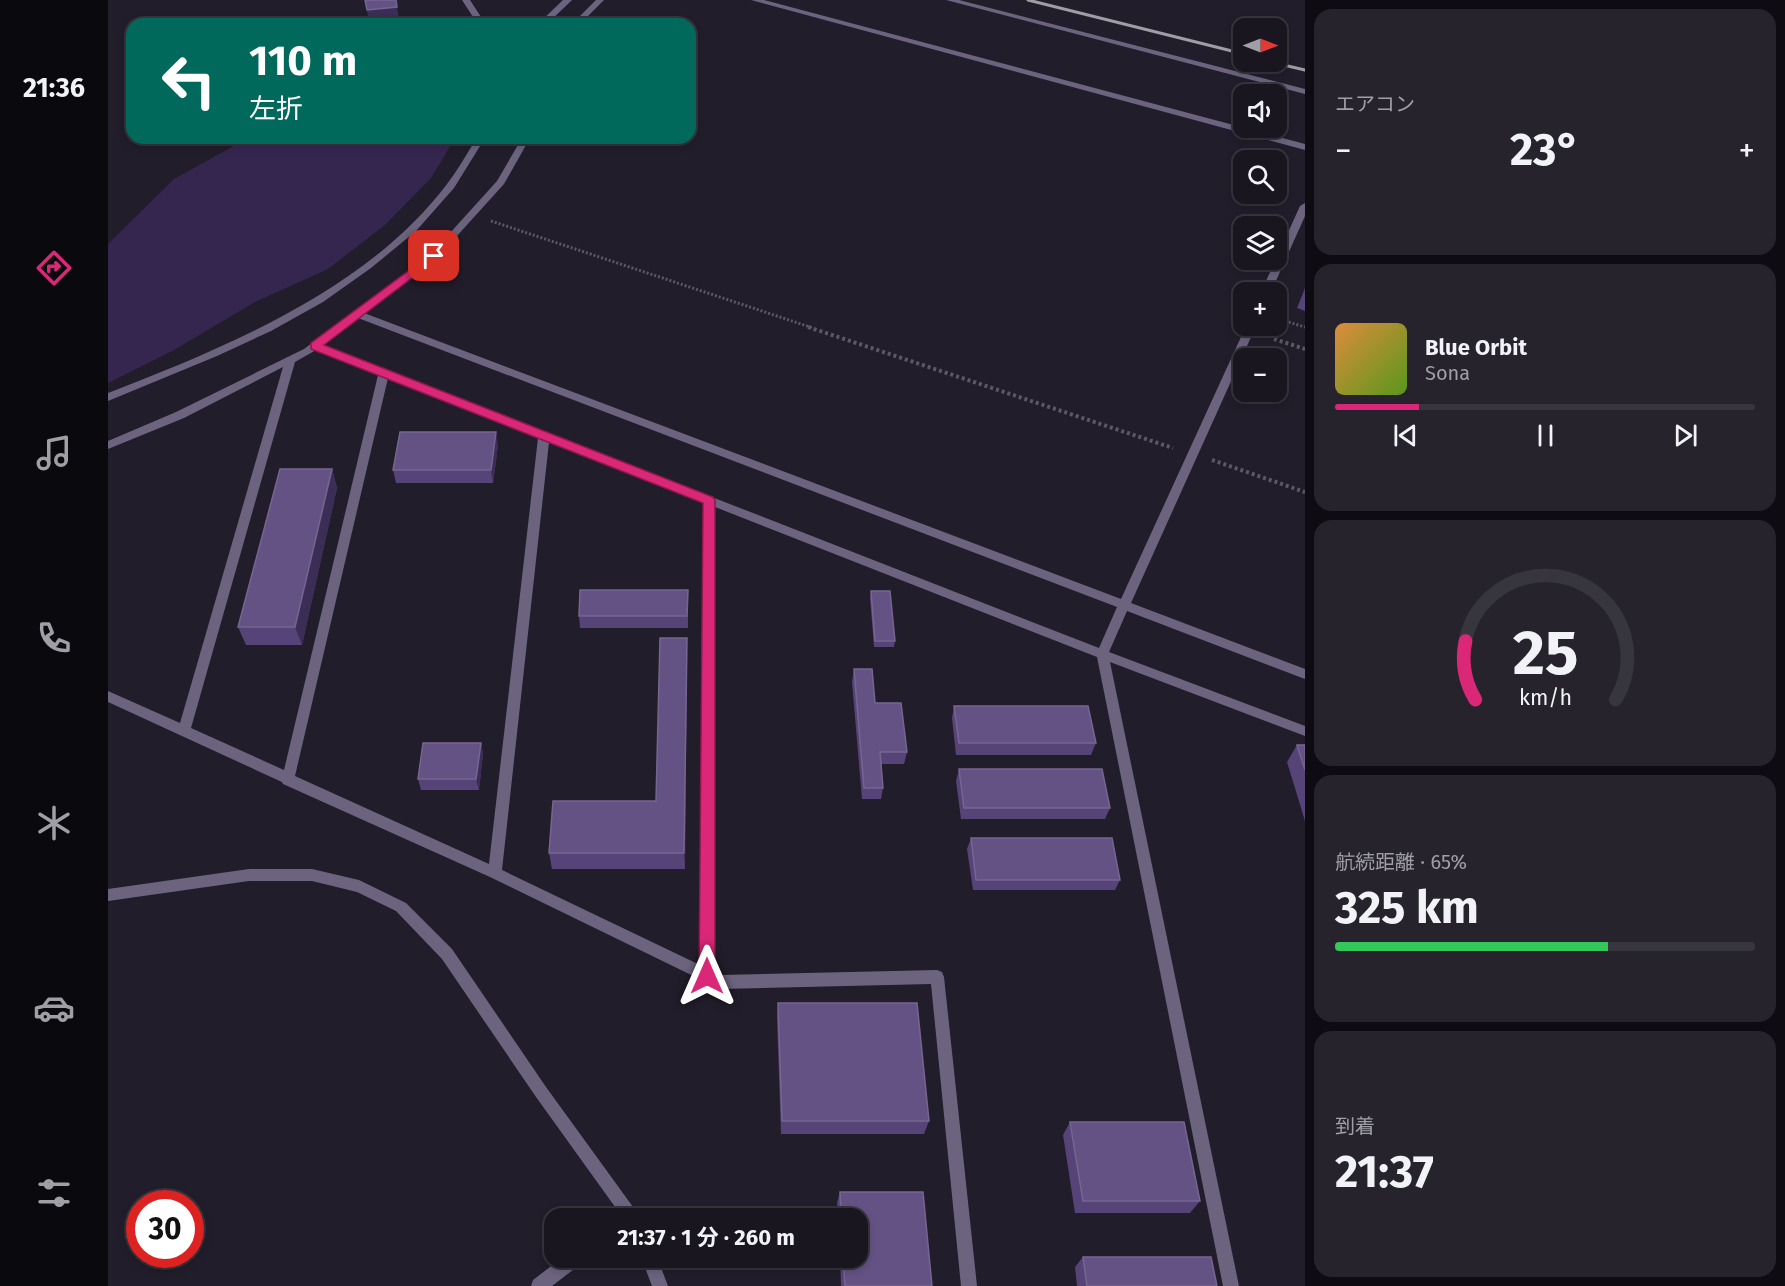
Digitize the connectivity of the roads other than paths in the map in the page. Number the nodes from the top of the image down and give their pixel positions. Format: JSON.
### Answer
{"nodes":[{"id":1,"x":466,"y":0,"type":"edge"},
{"id":2,"x":568,"y":0,"type":"edge"},
{"id":3,"x":600,"y":0,"type":"edge"},
{"id":4,"x":755,"y":0,"type":"edge"},
{"id":5,"x":950,"y":0,"type":"edge"},
{"id":6,"x":477,"y":18,"type":"edge"},
{"id":7,"x":548,"y":18,"type":"edge"},
{"id":8,"x":582,"y":18,"type":"edge"},
{"id":9,"x":1305,"y":92,"type":"edge"},
{"id":10,"x":477,"y":144,"type":"edge"},
{"id":11,"x":523,"y":144,"type":"edge"},
{"id":12,"x":1305,"y":147,"type":"edge"},
{"id":13,"x":1305,"y":206,"type":"edge"},
{"id":14,"x":1271,"y":282,"type":"edge"},
{"id":15,"x":357,"y":314,"type":"junction"},
{"id":16,"x":1246,"y":336,"type":"edge"},
{"id":17,"x":315,"y":346,"type":"junction"},
{"id":18,"x":291,"y":360,"type":"junction"},
{"id":19,"x":384,"y":373,"type":"junction"},
{"id":20,"x":108,"y":397,"type":"edge"},
{"id":21,"x":544,"y":435,"type":"junction"},
{"id":22,"x":108,"y":445,"type":"edge"},
{"id":23,"x":709,"y":500,"type":"junction"},
{"id":24,"x":1123,"y":605,"type":"junction"},
{"id":25,"x":1102,"y":654,"type":"junction"},
{"id":26,"x":1305,"y":674,"type":"edge"},
{"id":27,"x":108,"y":696,"type":"edge"},
{"id":28,"x":1305,"y":730,"type":"edge"},
{"id":29,"x":184,"y":731,"type":"junction"},
{"id":30,"x":288,"y":780,"type":"junction"},
{"id":31,"x":495,"y":873,"type":"junction"},
{"id":32,"x":108,"y":895,"type":"edge"},
{"id":33,"x":707,"y":976,"type":"junction"},
{"id":34,"x":624,"y":1208,"type":"edge"},
{"id":35,"x":562,"y":1268,"type":"edge"},
{"id":36,"x":653,"y":1268,"type":"edge"},
{"id":37,"x":539,"y":1286,"type":"edge"},
{"id":38,"x":660,"y":1286,"type":"edge"},
{"id":39,"x":969,"y":1286,"type":"edge"},
{"id":40,"x":1231,"y":1286,"type":"edge"}],
"edges":[{"from":1,"to":6,"type":"street"},
{"from":2,"to":7,"type":"street"},
{"from":3,"to":8,"type":"street"},
{"from":4,"to":12,"type":"street"},
{"from":5,"to":9,"type":"street"},
{"from":10,"to":20,"type":"street"},
{"from":11,"to":15,"type":"street"},
{"from":13,"to":14,"type":"street"},
{"from":15,"to":17,"type":"street"},
{"from":15,"to":24,"type":"street"},
{"from":16,"to":24,"type":"street"},
{"from":17,"to":18,"type":"street"},
{"from":17,"to":19,"type":"street"},
{"from":18,"to":22,"type":"street"},
{"from":18,"to":29,"type":"street"},
{"from":19,"to":21,"type":"street"},
{"from":19,"to":30,"type":"street"},
{"from":21,"to":23,"type":"street"},
{"from":21,"to":31,"type":"street"},
{"from":23,"to":25,"type":"street"},
{"from":23,"to":33,"type":"street"},
{"from":24,"to":25,"type":"street"},
{"from":24,"to":26,"type":"street"},
{"from":25,"to":28,"type":"street"},
{"from":25,"to":40,"type":"street"},
{"from":27,"to":29,"type":"street"},
{"from":29,"to":30,"type":"street"},
{"from":30,"to":31,"type":"street"},
{"from":31,"to":33,"type":"street"},
{"from":32,"to":34,"type":"street"},
{"from":33,"to":39,"type":"street"},
{"from":35,"to":37,"type":"street"},
{"from":36,"to":38,"type":"street"}]}
